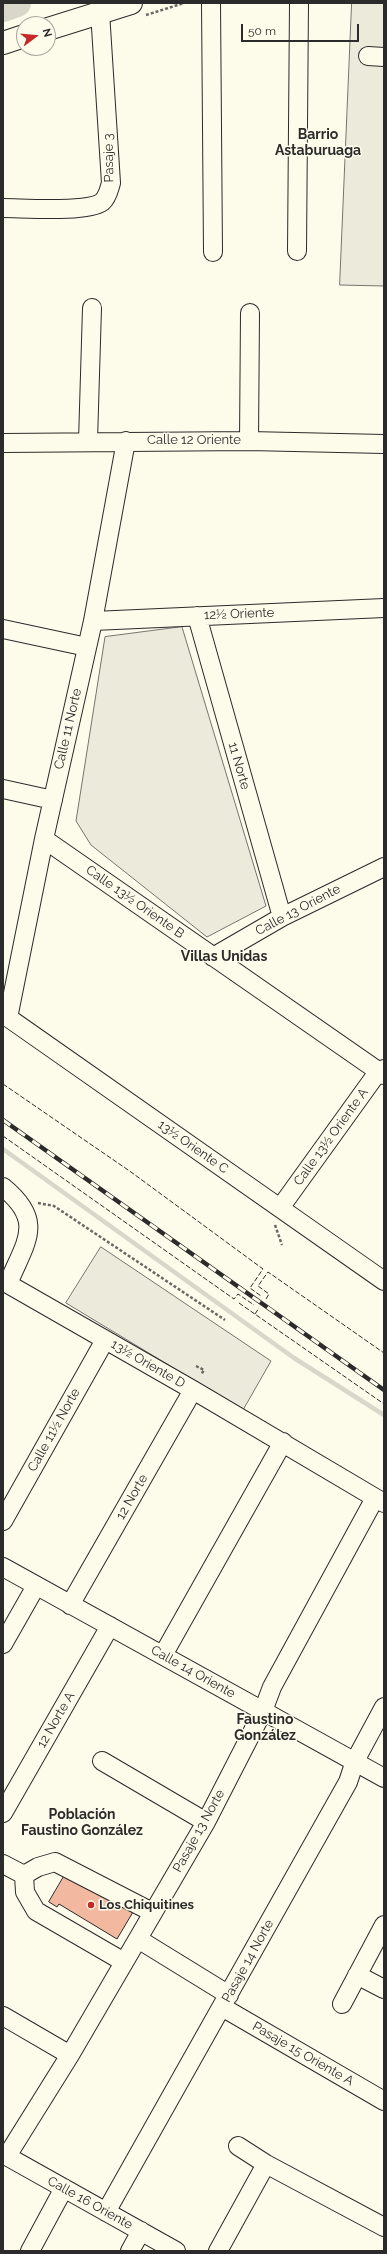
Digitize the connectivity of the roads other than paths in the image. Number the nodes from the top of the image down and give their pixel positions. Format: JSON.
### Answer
{"nodes":[{"id":1,"x":131,"y":3,"type":"edge"},
{"id":2,"x":211,"y":3,"type":"edge"},
{"id":3,"x":299,"y":3,"type":"edge"},
{"id":4,"x":100,"y":12,"type":"junction"},
{"id":5,"x":56,"y":26,"type":"edge"},
{"id":6,"x":16,"y":39,"type":"edge"},
{"id":7,"x":3,"y":43,"type":"edge"},
{"id":8,"x":3,"y":208,"type":"edge"},
{"id":9,"x":297,"y":251,"type":"dead end"},
{"id":10,"x":213,"y":252,"type":"dead end"},
{"id":11,"x":92,"y":308,"type":"dead end"},
{"id":12,"x":250,"y":313,"type":"dead end"},
{"id":13,"x":249,"y":440,"type":"junction"},
{"id":14,"x":88,"y":441,"type":"junction"},
{"id":15,"x":126,"y":441,"type":"junction"},
{"id":16,"x":3,"y":442,"type":"edge"},
{"id":17,"x":384,"y":444,"type":"edge"},
{"id":18,"x":384,"y":608,"type":"edge"},
{"id":19,"x":197,"y":616,"type":"junction"},
{"id":20,"x":93,"y":621,"type":"junction"},
{"id":21,"x":3,"y":629,"type":"edge"},
{"id":22,"x":87,"y":647,"type":"junction"},
{"id":23,"x":3,"y":789,"type":"edge"},
{"id":24,"x":53,"y":800,"type":"junction"},
{"id":25,"x":44,"y":839,"type":"junction"},
{"id":26,"x":384,"y":867,"type":"edge"},
{"id":27,"x":282,"y":917,"type":"junction"},
{"id":28,"x":213,"y":957,"type":"junction"},
{"id":29,"x":6,"y":1016,"type":"edge"},
{"id":30,"x":382,"y":1072,"type":"edge"},
{"id":31,"x":3,"y":1187,"type":"edge"},
{"id":32,"x":280,"y":1208,"type":"junction"},
{"id":33,"x":384,"y":1281,"type":"edge"},
{"id":34,"x":5,"y":1288,"type":"edge"},
{"id":35,"x":105,"y":1340,"type":"junction"},
{"id":36,"x":193,"y":1390,"type":"junction"},
{"id":37,"x":283,"y":1442,"type":"junction"},
{"id":38,"x":379,"y":1501,"type":"edge"},
{"id":39,"x":3,"y":1520,"type":"edge"},
{"id":40,"x":3,"y":1567,"type":"edge"},
{"id":41,"x":36,"y":1586,"type":"junction"},
{"id":42,"x":70,"y":1605,"type":"junction"},
{"id":43,"x":110,"y":1626,"type":"junction"},
{"id":44,"x":3,"y":1644,"type":"edge"},
{"id":45,"x":162,"y":1656,"type":"junction"},
{"id":46,"x":384,"y":1707,"type":"edge"},
{"id":47,"x":263,"y":1711,"type":"junction"},
{"id":48,"x":102,"y":1761,"type":"dead end"},
{"id":49,"x":354,"y":1761,"type":"junction"},
{"id":50,"x":384,"y":1778,"type":"edge"},
{"id":51,"x":3,"y":1814,"type":"edge"},
{"id":52,"x":206,"y":1822,"type":"junction"},
{"id":53,"x":3,"y":1864,"type":"edge"},
{"id":54,"x":24,"y":1874,"type":"junction"},
{"id":55,"x":152,"y":1912,"type":"junction"},
{"id":56,"x":384,"y":1925,"type":"edge"},
{"id":57,"x":138,"y":1939,"type":"junction"},
{"id":58,"x":124,"y":1962,"type":"junction"},
{"id":59,"x":357,"y":1975,"type":"junction"},
{"id":60,"x":384,"y":1989,"type":"edge"},
{"id":61,"x":225,"y":2001,"type":"junction"},
{"id":62,"x":342,"y":2004,"type":"dead end"},
{"id":63,"x":3,"y":2016,"type":"edge"},
{"id":64,"x":70,"y":2055,"type":"junction"},
{"id":65,"x":384,"y":2101,"type":"edge"},
{"id":66,"x":238,"y":2146,"type":"dead end"},
{"id":67,"x":5,"y":2155,"type":"edge"},
{"id":68,"x":266,"y":2164,"type":"junction"},
{"id":69,"x":64,"y":2188,"type":"junction"},
{"id":70,"x":106,"y":2212,"type":"junction"},
{"id":71,"x":384,"y":2227,"type":"edge"},
{"id":72,"x":141,"y":2231,"type":"junction"},
{"id":73,"x":30,"y":2251,"type":"edge"},
{"id":74,"x":130,"y":2251,"type":"edge"},
{"id":75,"x":176,"y":2251,"type":"edge"},
{"id":76,"x":218,"y":2251,"type":"edge"}],
"edges":[{"from":1,"to":4,"type":"main road"},
{"from":2,"to":10,"type":"street"},
{"from":3,"to":9,"type":"street"},
{"from":4,"to":5,"type":"main road"},
{"from":4,"to":8,"type":"street","name":"Pasaje 3"},
{"from":6,"to":7,"type":"main road"},
{"from":11,"to":14,"type":"street"},
{"from":12,"to":13,"type":"street"},
{"from":13,"to":15,"type":"street","name":"Calle 12 Oriente"},
{"from":13,"to":17,"type":"street","name":"Calle 12 Oriente"},
{"from":14,"to":15,"type":"street","name":"Calle 12 Oriente"},
{"from":14,"to":16,"type":"street","name":"Calle 12 Oriente"},
{"from":15,"to":20,"type":"street","name":"Calle 11 Norte"},
{"from":18,"to":19,"type":"street","name":"12½ Oriente"},
{"from":19,"to":20,"type":"street","name":"12½ Oriente"},
{"from":19,"to":27,"type":"street","name":"11 Norte"},
{"from":20,"to":22,"type":"street","name":"Calle 11 Norte"},
{"from":21,"to":22,"type":"street"},
{"from":22,"to":24,"type":"street","name":"Calle 11 Norte"},
{"from":23,"to":24,"type":"street"},
{"from":24,"to":25,"type":"street","name":"Calle 11 Norte"},
{"from":25,"to":28,"type":"street","name":"Calle 13½ Oriente B"},
{"from":25,"to":29,"type":"street","name":"Calle 11 Norte"},
{"from":26,"to":27,"type":"street","name":"Calle 13 Oriente"},
{"from":27,"to":28,"type":"street","name":"Calle 13 Oriente"},
{"from":28,"to":30,"type":"street","name":"Calle 13½ Oriente B"},
{"from":29,"to":32,"type":"street","name":"13½ Oriente C"},
{"from":30,"to":32,"type":"street","name":"Calle 13½ Oriente A"},
{"from":31,"to":34,"type":"street","name":"13½ Oriente D"},
{"from":32,"to":33,"type":"street","name":"13½ Oriente C"},
{"from":34,"to":35,"type":"street","name":"13½ Oriente D"},
{"from":35,"to":36,"type":"street","name":"13½ Oriente D"},
{"from":35,"to":39,"type":"street","name":"Calle 11½ Norte"},
{"from":36,"to":37,"type":"street","name":"13½ Oriente D"},
{"from":36,"to":42,"type":"street","name":"12 Norte"},
{"from":37,"to":38,"type":"street","name":"13½ Oriente D"},
{"from":37,"to":45,"type":"street"},
{"from":38,"to":47,"type":"street","name":"Pasaje 13 Norte"},
{"from":40,"to":41,"type":"street","name":"Calle 14 Oriente"},
{"from":41,"to":42,"type":"street","name":"Calle 14 Oriente"},
{"from":41,"to":44,"type":"street"},
{"from":42,"to":43,"type":"street","name":"Calle 14 Oriente"},
{"from":43,"to":45,"type":"street","name":"Calle 14 Oriente"},
{"from":43,"to":51,"type":"street","name":"12 Norte A"},
{"from":45,"to":47,"type":"street","name":"Calle 14 Oriente"},
{"from":46,"to":49,"type":"street","name":"Pasaje 14 Norte"},
{"from":47,"to":49,"type":"street","name":"Calle 14 Oriente"},
{"from":47,"to":52,"type":"street","name":"Pasaje 13 Norte"},
{"from":48,"to":52,"type":"street"},
{"from":49,"to":50,"type":"street","name":"Calle 14 Oriente"},
{"from":49,"to":61,"type":"street","name":"Pasaje 14 Norte"},
{"from":52,"to":55,"type":"street","name":"Pasaje 13 Norte"},
{"from":53,"to":54,"type":"street"},
{"from":54,"to":55,"type":"street"},
{"from":54,"to":58,"type":"street"},
{"from":55,"to":57,"type":"street","name":"Pasaje 13 Norte"},
{"from":56,"to":59,"type":"street"},
{"from":57,"to":58,"type":"street","name":"Pasaje 13 Norte"},
{"from":57,"to":61,"type":"street","name":"Pasaje 15 Oriente A"},
{"from":58,"to":64,"type":"street","name":"Pasaje 13 Norte"},
{"from":59,"to":60,"type":"street"},
{"from":59,"to":62,"type":"street"},
{"from":61,"to":65,"type":"street","name":"Pasaje 15 Oriente A"},
{"from":61,"to":70,"type":"street","name":"Pasaje 14 Norte"},
{"from":63,"to":64,"type":"street"},
{"from":64,"to":67,"type":"street","name":"Pasaje 13 Norte"},
{"from":66,"to":68,"type":"street"},
{"from":67,"to":69,"type":"street","name":"Calle 16 Oriente"},
{"from":68,"to":71,"type":"street"},
{"from":68,"to":76,"type":"street"},
{"from":69,"to":70,"type":"street","name":"Calle 16 Oriente"},
{"from":69,"to":73,"type":"street"},
{"from":70,"to":72,"type":"street","name":"Calle 16 Oriente"},
{"from":72,"to":74,"type":"street"},
{"from":72,"to":75,"type":"street","name":"Calle 16 Oriente"}]}
